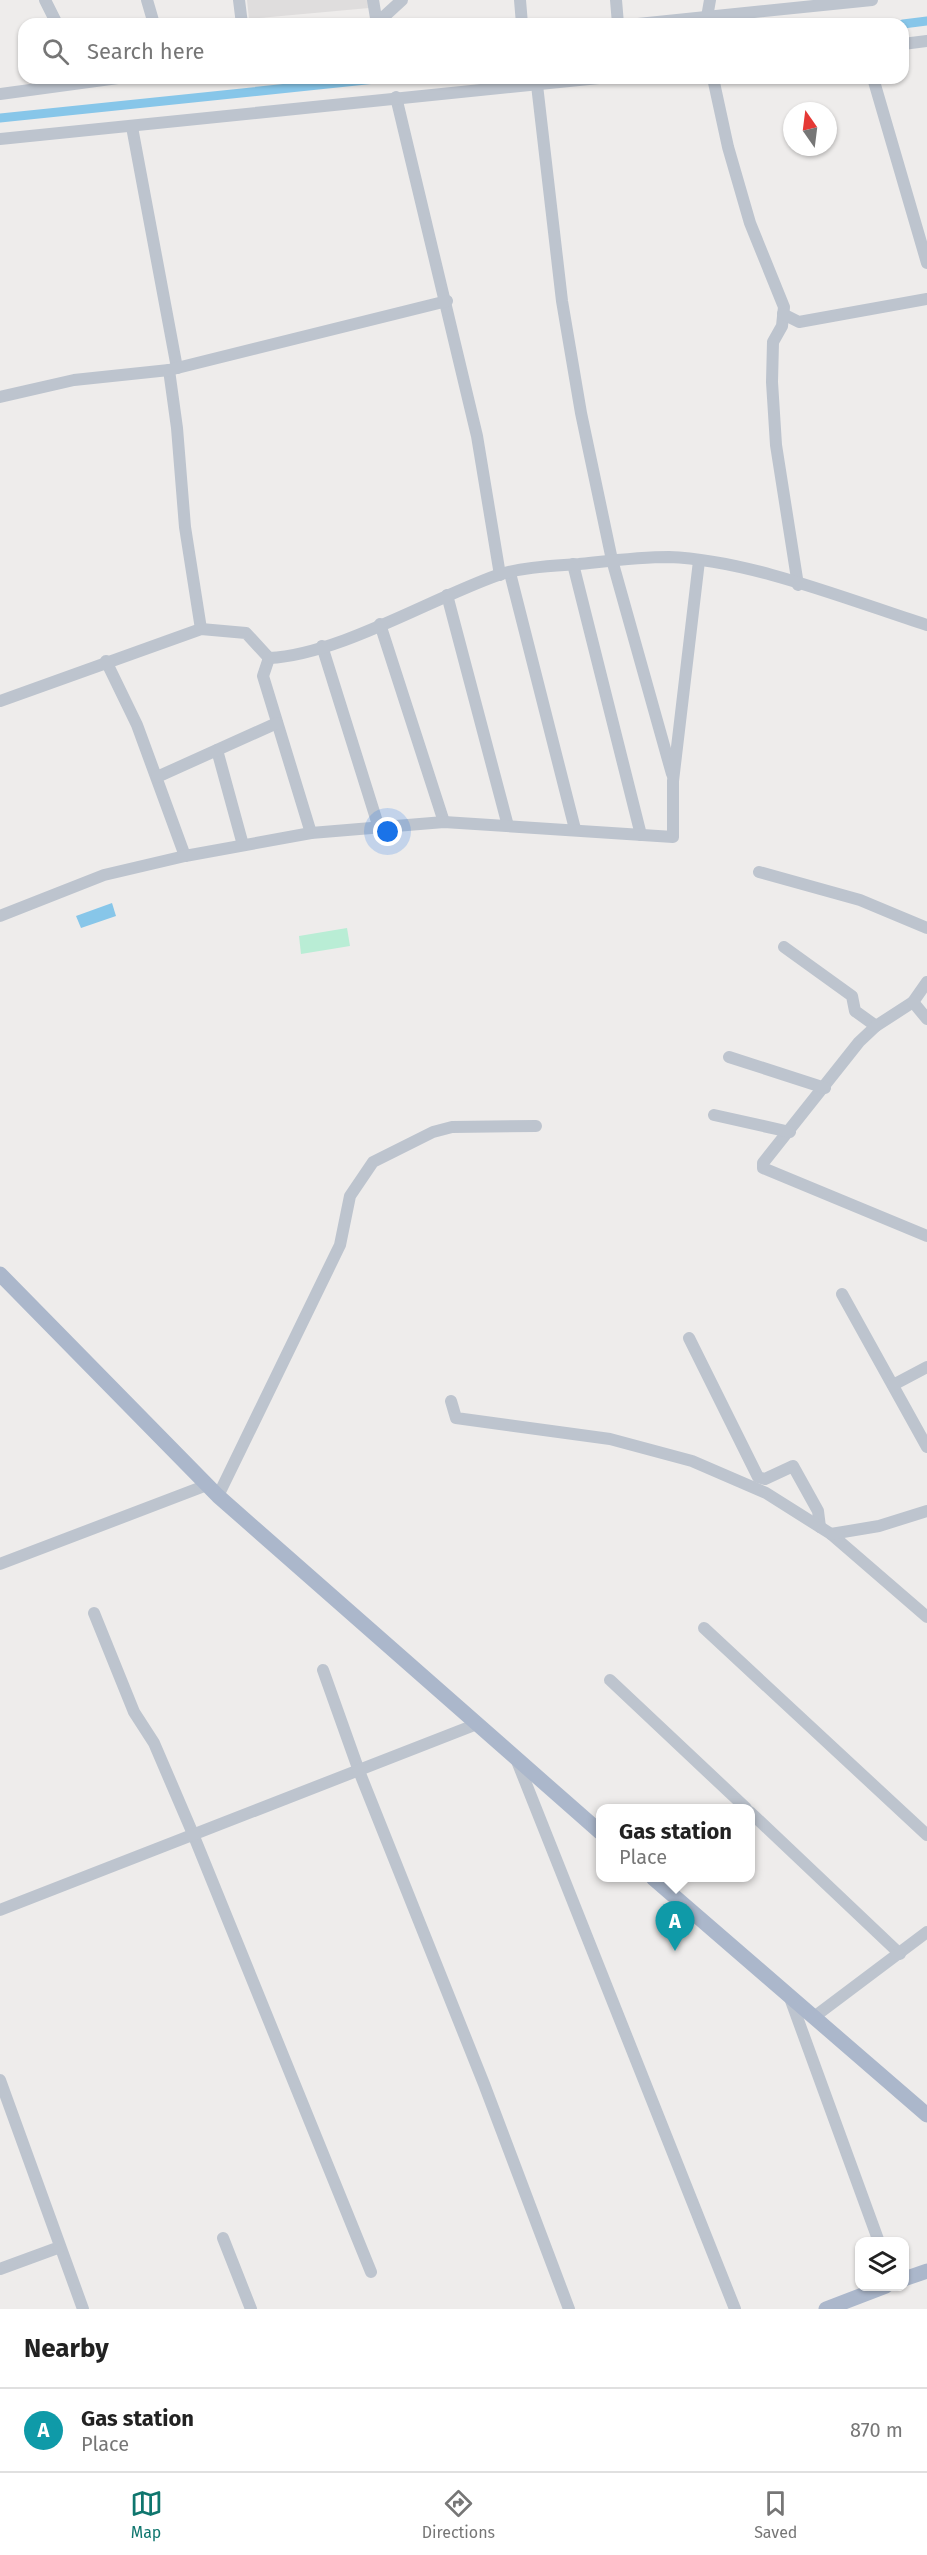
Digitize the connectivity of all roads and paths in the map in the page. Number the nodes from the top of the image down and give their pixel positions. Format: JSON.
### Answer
{"nodes":[{"id":1,"x":45,"y":0,"type":"edge"},
{"id":2,"x":147,"y":0,"type":"edge"},
{"id":3,"x":239,"y":0,"type":"edge"},
{"id":4,"x":373,"y":0,"type":"edge"},
{"id":5,"x":402,"y":0,"type":"edge"},
{"id":6,"x":520,"y":0,"type":"edge"},
{"id":7,"x":616,"y":0,"type":"edge"},
{"id":8,"x":710,"y":0,"type":"edge"},
{"id":9,"x":872,"y":0,"type":"edge"},
{"id":10,"x":54,"y":18,"type":"edge"},
{"id":11,"x":152,"y":18,"type":"edge"},
{"id":12,"x":241,"y":18,"type":"edge"},
{"id":13,"x":376,"y":18,"type":"edge"},
{"id":14,"x":382,"y":18,"type":"edge"},
{"id":15,"x":522,"y":18,"type":"edge"},
{"id":16,"x":618,"y":18,"type":"edge"},
{"id":17,"x":707,"y":18,"type":"edge"},
{"id":18,"x":730,"y":18,"type":"edge"},
{"id":19,"x":927,"y":41,"type":"edge"},
{"id":20,"x":909,"y":43,"type":"edge"},
{"id":21,"x":59,"y":84,"type":"edge"},
{"id":22,"x":546,"y":84,"type":"edge"},
{"id":23,"x":713,"y":84,"type":"edge"},
{"id":24,"x":875,"y":84,"type":"edge"},
{"id":25,"x":537,"y":85,"type":"junction"},
{"id":26,"x":0,"y":94,"type":"edge"},
{"id":27,"x":396,"y":97,"type":"junction"},
{"id":28,"x":132,"y":127,"type":"junction"},
{"id":29,"x":0,"y":139,"type":"edge"},
{"id":30,"x":927,"y":263,"type":"edge"},
{"id":31,"x":927,"y":299,"type":"edge"},
{"id":32,"x":447,"y":301,"type":"junction"},
{"id":33,"x":783,"y":314,"type":"junction"},
{"id":34,"x":173,"y":369,"type":"junction"},
{"id":35,"x":0,"y":397,"type":"edge"},
{"id":36,"x":612,"y":560,"type":"junction"},
{"id":37,"x":699,"y":561,"type":"junction"},
{"id":38,"x":573,"y":564,"type":"junction"},
{"id":39,"x":505,"y":574,"type":"junction"},
{"id":40,"x":798,"y":585,"type":"junction"},
{"id":41,"x":447,"y":595,"type":"junction"},
{"id":42,"x":380,"y":624,"type":"junction"},
{"id":43,"x":927,"y":625,"type":"edge"},
{"id":44,"x":201,"y":629,"type":"junction"},
{"id":45,"x":322,"y":646,"type":"junction"},
{"id":46,"x":269,"y":658,"type":"junction"},
{"id":47,"x":106,"y":661,"type":"junction"},
{"id":48,"x":0,"y":701,"type":"edge"},
{"id":49,"x":277,"y":723,"type":"junction"},
{"id":50,"x":217,"y":750,"type":"junction"},
{"id":51,"x":157,"y":777,"type":"junction"},
{"id":52,"x":674,"y":781,"type":"junction"},
{"id":53,"x":444,"y":822,"type":"junction"},
{"id":54,"x":508,"y":826,"type":"junction"},
{"id":55,"x":379,"y":828,"type":"junction"},
{"id":56,"x":575,"y":829,"type":"junction"},
{"id":57,"x":311,"y":833,"type":"junction"},
{"id":58,"x":641,"y":835,"type":"junction"},
{"id":59,"x":243,"y":845,"type":"junction"},
{"id":60,"x":185,"y":856,"type":"junction"},
{"id":61,"x":759,"y":872,"type":"dead end"},
{"id":62,"x":0,"y":916,"type":"edge"},
{"id":63,"x":927,"y":928,"type":"edge"},
{"id":64,"x":784,"y":946,"type":"dead end"},
{"id":65,"x":927,"y":982,"type":"edge"},
{"id":66,"x":914,"y":1002,"type":"junction"},
{"id":67,"x":927,"y":1019,"type":"edge"},
{"id":68,"x":876,"y":1026,"type":"junction"},
{"id":69,"x":729,"y":1057,"type":"dead end"},
{"id":70,"x":825,"y":1088,"type":"junction"},
{"id":71,"x":714,"y":1114,"type":"dead end"},
{"id":72,"x":536,"y":1126,"type":"dead end"},
{"id":73,"x":790,"y":1132,"type":"junction"},
{"id":74,"x":927,"y":1236,"type":"edge"},
{"id":75,"x":0,"y":1274,"type":"edge"},
{"id":76,"x":842,"y":1294,"type":"dead end"},
{"id":77,"x":688,"y":1338,"type":"dead end"},
{"id":78,"x":927,"y":1368,"type":"edge"},
{"id":79,"x":893,"y":1385,"type":"junction"},
{"id":80,"x":451,"y":1401,"type":"dead end"},
{"id":81,"x":927,"y":1447,"type":"edge"},
{"id":82,"x":213,"y":1491,"type":"junction"},
{"id":83,"x":927,"y":1511,"type":"edge"},
{"id":84,"x":820,"y":1527,"type":"junction"},
{"id":85,"x":831,"y":1534,"type":"junction"},
{"id":86,"x":0,"y":1564,"type":"edge"},
{"id":87,"x":94,"y":1613,"type":"dead end"},
{"id":88,"x":927,"y":1617,"type":"edge"},
{"id":89,"x":704,"y":1628,"type":"dead end"},
{"id":90,"x":323,"y":1670,"type":"dead end"},
{"id":91,"x":609,"y":1680,"type":"dead end"},
{"id":92,"x":477,"y":1725,"type":"junction"},
{"id":93,"x":517,"y":1760,"type":"junction"},
{"id":94,"x":359,"y":1771,"type":"junction"},
{"id":95,"x":741,"y":1804,"type":"edge"},
{"id":96,"x":755,"y":1817,"type":"edge"},
{"id":97,"x":596,"y":1829,"type":"edge"},
{"id":98,"x":193,"y":1834,"type":"junction"},
{"id":99,"x":927,"y":1835,"type":"edge"},
{"id":100,"x":658,"y":1882,"type":"edge"},
{"id":101,"x":0,"y":1910,"type":"edge"},
{"id":102,"x":927,"y":1932,"type":"edge"},
{"id":103,"x":900,"y":1954,"type":"junction"},
{"id":104,"x":789,"y":1996,"type":"junction"},
{"id":105,"x":814,"y":2017,"type":"junction"},
{"id":106,"x":0,"y":2080,"type":"edge"},
{"id":107,"x":927,"y":2115,"type":"edge"},
{"id":108,"x":878,"y":2237,"type":"edge"},
{"id":109,"x":224,"y":2238,"type":"dead end"},
{"id":110,"x":60,"y":2247,"type":"junction"},
{"id":111,"x":0,"y":2269,"type":"edge"},
{"id":112,"x":927,"y":2271,"type":"edge"},
{"id":113,"x":371,"y":2272,"type":"dead end"},
{"id":114,"x":909,"y":2278,"type":"edge"},
{"id":115,"x":873,"y":2291,"type":"edge"},
{"id":116,"x":83,"y":2309,"type":"edge"},
{"id":117,"x":251,"y":2309,"type":"edge"},
{"id":118,"x":569,"y":2309,"type":"edge"},
{"id":119,"x":735,"y":2309,"type":"edge"},
{"id":120,"x":826,"y":2309,"type":"edge"}],
"edges":[{"from":1,"to":10,"type":"street"},
{"from":2,"to":11,"type":"street"},
{"from":3,"to":12,"type":"street"},
{"from":4,"to":13,"type":"street"},
{"from":5,"to":14,"type":"street"},
{"from":6,"to":15,"type":"street"},
{"from":7,"to":16,"type":"street"},
{"from":8,"to":17,"type":"street"},
{"from":9,"to":18,"type":"street"},
{"from":19,"to":20,"type":"street"},
{"from":21,"to":26,"type":"street"},
{"from":22,"to":25,"type":"street"},
{"from":23,"to":33,"type":"street"},
{"from":24,"to":30,"type":"street"},
{"from":25,"to":27,"type":"street"},
{"from":25,"to":36,"type":"street"},
{"from":27,"to":28,"type":"street"},
{"from":27,"to":32,"type":"street"},
{"from":28,"to":29,"type":"street"},
{"from":28,"to":34,"type":"street"},
{"from":31,"to":33,"type":"street"},
{"from":32,"to":34,"type":"street"},
{"from":32,"to":39,"type":"street"},
{"from":33,"to":40,"type":"street"},
{"from":34,"to":35,"type":"street"},
{"from":34,"to":44,"type":"street"},
{"from":36,"to":37,"type":"street"},
{"from":36,"to":38,"type":"street"},
{"from":36,"to":52,"type":"street"},
{"from":37,"to":40,"type":"street"},
{"from":37,"to":52,"type":"street"},
{"from":38,"to":39,"type":"street"},
{"from":38,"to":58,"type":"street"},
{"from":39,"to":41,"type":"street"},
{"from":39,"to":56,"type":"street"},
{"from":40,"to":43,"type":"street"},
{"from":41,"to":42,"type":"street"},
{"from":41,"to":54,"type":"street"},
{"from":42,"to":45,"type":"street"},
{"from":42,"to":53,"type":"street"},
{"from":44,"to":46,"type":"street"},
{"from":44,"to":47,"type":"street"},
{"from":45,"to":46,"type":"street"},
{"from":45,"to":55,"type":"street"},
{"from":46,"to":49,"type":"street"},
{"from":47,"to":48,"type":"street"},
{"from":47,"to":51,"type":"street"},
{"from":49,"to":50,"type":"street"},
{"from":49,"to":57,"type":"street"},
{"from":50,"to":51,"type":"street"},
{"from":50,"to":59,"type":"street"},
{"from":51,"to":60,"type":"street"},
{"from":52,"to":58,"type":"street"},
{"from":53,"to":54,"type":"street"},
{"from":53,"to":55,"type":"street"},
{"from":54,"to":56,"type":"street"},
{"from":55,"to":57,"type":"street"},
{"from":56,"to":58,"type":"street"},
{"from":57,"to":59,"type":"street"},
{"from":59,"to":60,"type":"street"},
{"from":60,"to":62,"type":"street"},
{"from":61,"to":63,"type":"street"},
{"from":64,"to":68,"type":"street"},
{"from":65,"to":66,"type":"street"},
{"from":66,"to":67,"type":"street"},
{"from":66,"to":68,"type":"street"},
{"from":68,"to":70,"type":"street"},
{"from":69,"to":70,"type":"street"},
{"from":70,"to":73,"type":"street"},
{"from":71,"to":73,"type":"street"},
{"from":72,"to":82,"type":"street"},
{"from":73,"to":74,"type":"street"},
{"from":75,"to":82,"type":"main road"},
{"from":76,"to":79,"type":"street"},
{"from":77,"to":84,"type":"street"},
{"from":78,"to":79,"type":"street"},
{"from":79,"to":81,"type":"street"},
{"from":80,"to":84,"type":"street"},
{"from":82,"to":86,"type":"street"},
{"from":82,"to":92,"type":"main road"},
{"from":83,"to":85,"type":"street"},
{"from":84,"to":85,"type":"street"},
{"from":85,"to":88,"type":"street"},
{"from":87,"to":98,"type":"street"},
{"from":89,"to":99,"type":"street"},
{"from":90,"to":94,"type":"street"},
{"from":91,"to":95,"type":"street"},
{"from":92,"to":93,"type":"main road"},
{"from":92,"to":94,"type":"street"},
{"from":93,"to":97,"type":"main road"},
{"from":93,"to":119,"type":"street"},
{"from":94,"to":98,"type":"street"},
{"from":94,"to":118,"type":"street"},
{"from":96,"to":103,"type":"street"},
{"from":98,"to":101,"type":"street"},
{"from":98,"to":113,"type":"street"},
{"from":100,"to":104,"type":"main road"},
{"from":102,"to":103,"type":"street"},
{"from":103,"to":105,"type":"street"},
{"from":104,"to":105,"type":"main road"},
{"from":104,"to":108,"type":"street"},
{"from":105,"to":107,"type":"main road"},
{"from":106,"to":110,"type":"street"},
{"from":109,"to":117,"type":"street"},
{"from":110,"to":111,"type":"street"},
{"from":110,"to":116,"type":"street"},
{"from":112,"to":114,"type":"main road"},
{"from":115,"to":120,"type":"main road"}]}
